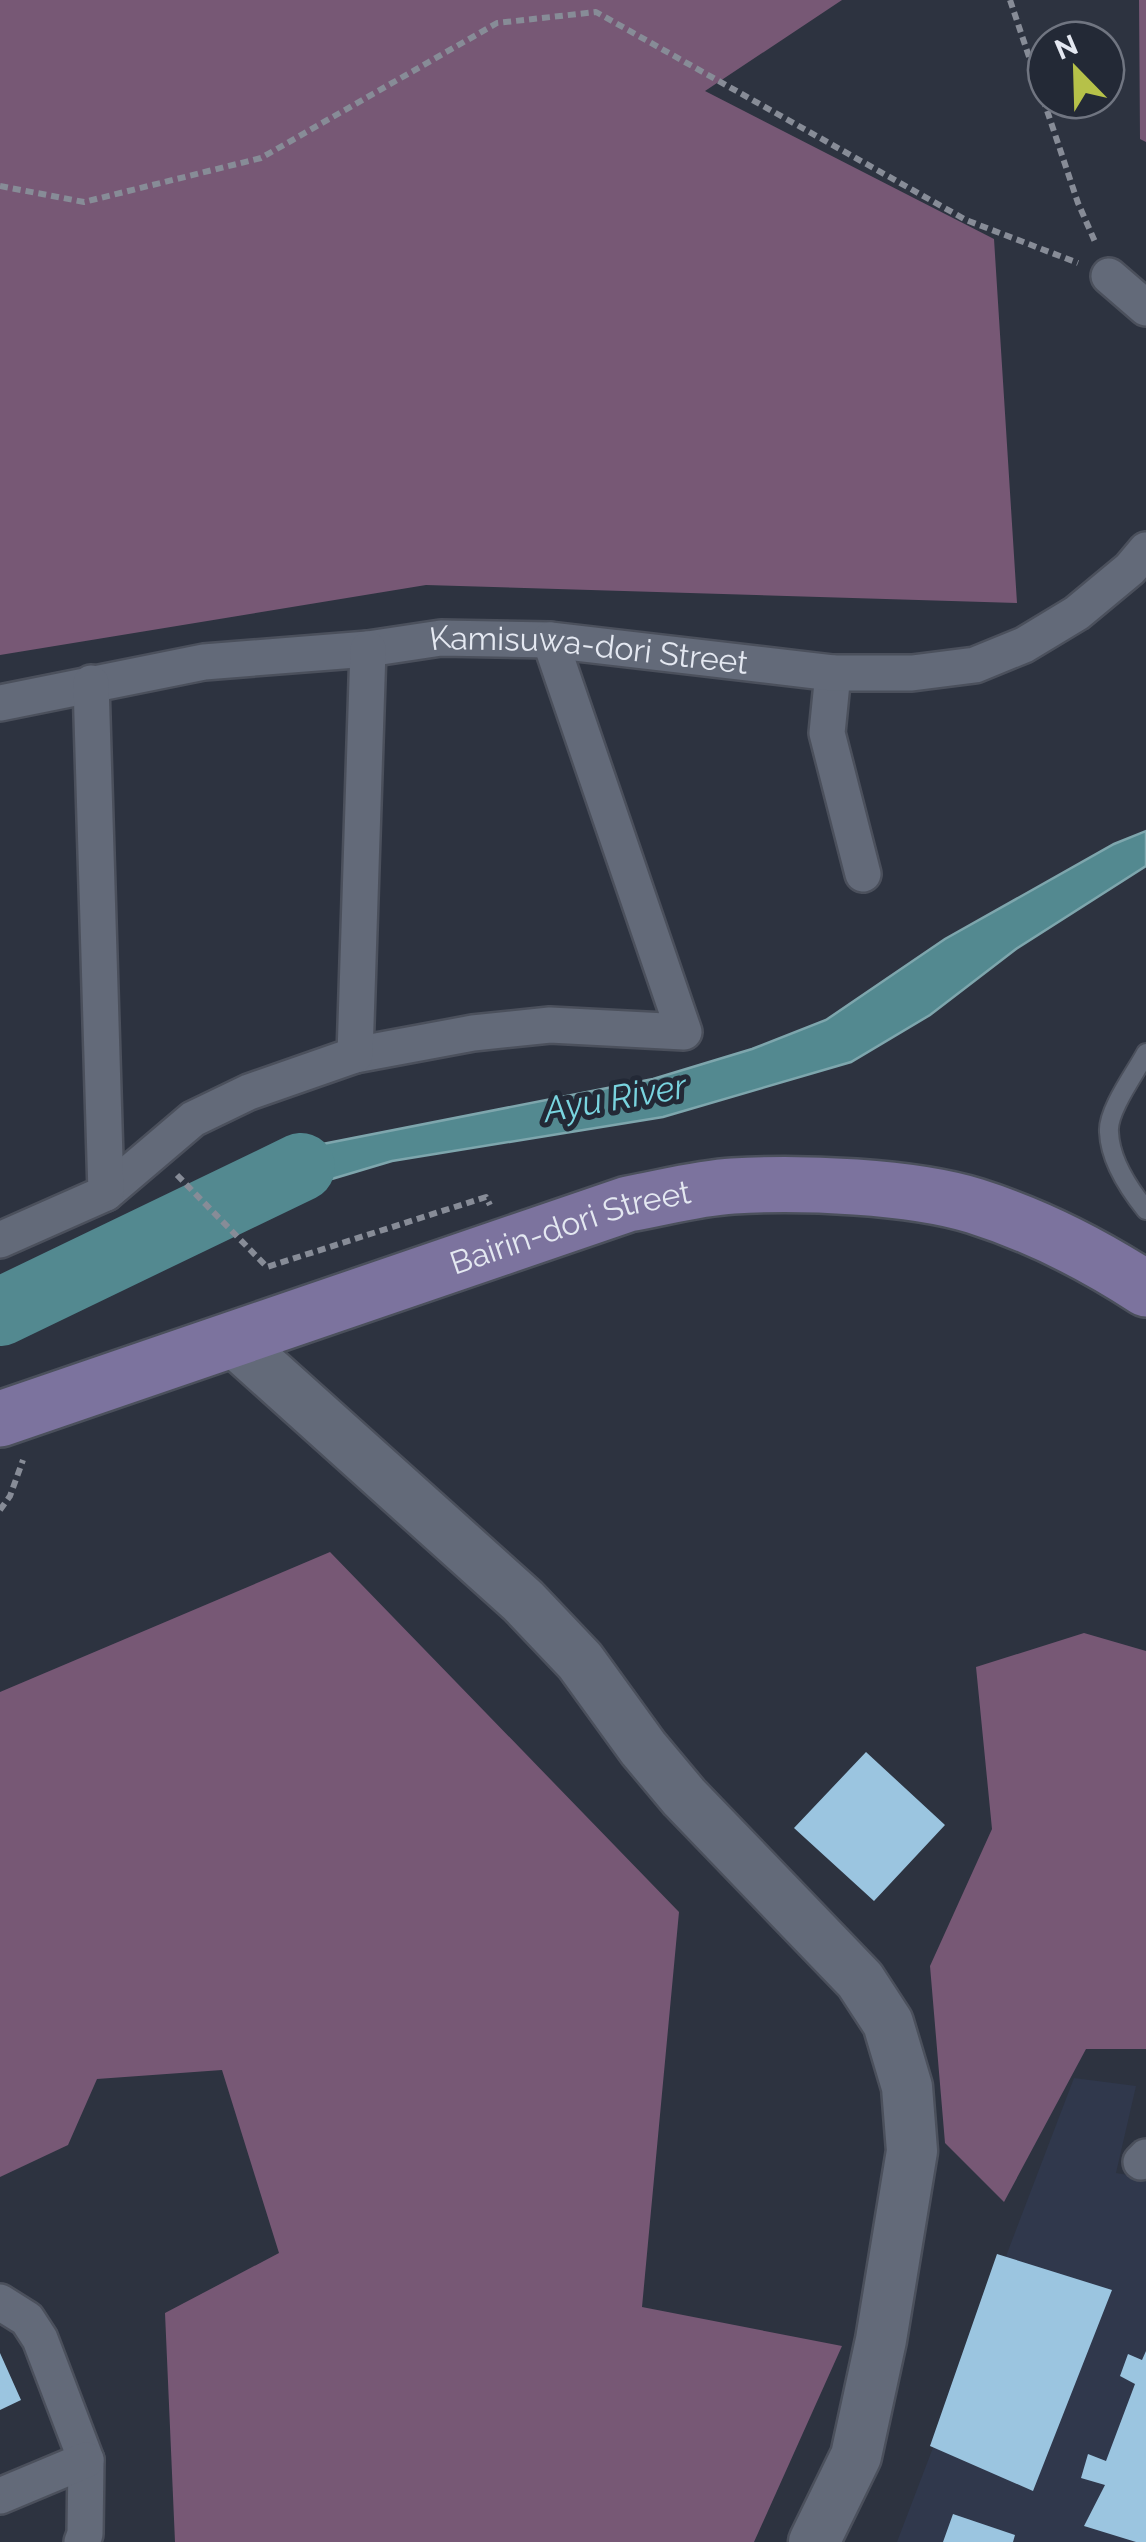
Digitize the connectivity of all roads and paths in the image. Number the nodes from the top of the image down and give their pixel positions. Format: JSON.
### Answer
{"nodes":[{"id":1,"x":1010,"y":0,"type":"edge"},
{"id":2,"x":0,"y":186,"type":"edge"},
{"id":3,"x":1109,"y":276,"type":"junction"},
{"id":4,"x":1146,"y":308,"type":"edge"},
{"id":5,"x":1146,"y":550,"type":"edge"},
{"id":6,"x":550,"y":640,"type":"junction"},
{"id":7,"x":368,"y":648,"type":"junction"},
{"id":8,"x":833,"y":673,"type":"junction"},
{"id":9,"x":90,"y":682,"type":"junction"},
{"id":10,"x":0,"y":703,"type":"edge"},
{"id":11,"x":863,"y":874,"type":"dead end"},
{"id":12,"x":1146,"y":1053,"type":"edge"},
{"id":13,"x":355,"y":1054,"type":"junction"},
{"id":14,"x":174,"y":1172,"type":"dead end"},
{"id":15,"x":106,"y":1193,"type":"junction"},
{"id":16,"x":1146,"y":1210,"type":"edge"},
{"id":17,"x":0,"y":1240,"type":"edge"},
{"id":18,"x":256,"y":1255,"type":"dead end"},
{"id":19,"x":1146,"y":1289,"type":"edge"},
{"id":20,"x":234,"y":1341,"type":"junction"},
{"id":21,"x":14,"y":1433,"type":"edge"},
{"id":22,"x":0,"y":1510,"type":"edge"},
{"id":23,"x":0,"y":2302,"type":"edge"},
{"id":24,"x":86,"y":2460,"type":"junction"},
{"id":25,"x":0,"y":2496,"type":"edge"},
{"id":26,"x":82,"y":2542,"type":"edge"},
{"id":27,"x":814,"y":2542,"type":"edge"}],
"edges":[{"from":1,"to":3,"type":"path"},
{"from":2,"to":3,"type":"path"},
{"from":3,"to":4,"type":"street"},
{"from":5,"to":8,"type":"street","name":"Kamisuwa-dori Street"},
{"from":6,"to":7,"type":"street","name":"Kamisuwa-dori Street"},
{"from":6,"to":8,"type":"street","name":"Kamisuwa-dori Street"},
{"from":6,"to":13,"type":"street"},
{"from":7,"to":9,"type":"street","name":"Kamisuwa-dori Street"},
{"from":7,"to":13,"type":"street"},
{"from":8,"to":11,"type":"street"},
{"from":9,"to":10,"type":"street","name":"Kamisuwa-dori Street"},
{"from":9,"to":15,"type":"street"},
{"from":12,"to":16,"type":"lane"},
{"from":13,"to":15,"type":"street"},
{"from":14,"to":18,"type":"path"},
{"from":15,"to":17,"type":"street"},
{"from":19,"to":20,"type":"main road","name":"Bairin-dori Street"},
{"from":20,"to":21,"type":"main road","name":"Bairin-dori Street"},
{"from":20,"to":27,"type":"street"},
{"from":21,"to":22,"type":"path"},
{"from":23,"to":24,"type":"street"},
{"from":24,"to":25,"type":"street"},
{"from":24,"to":26,"type":"street"}]}
